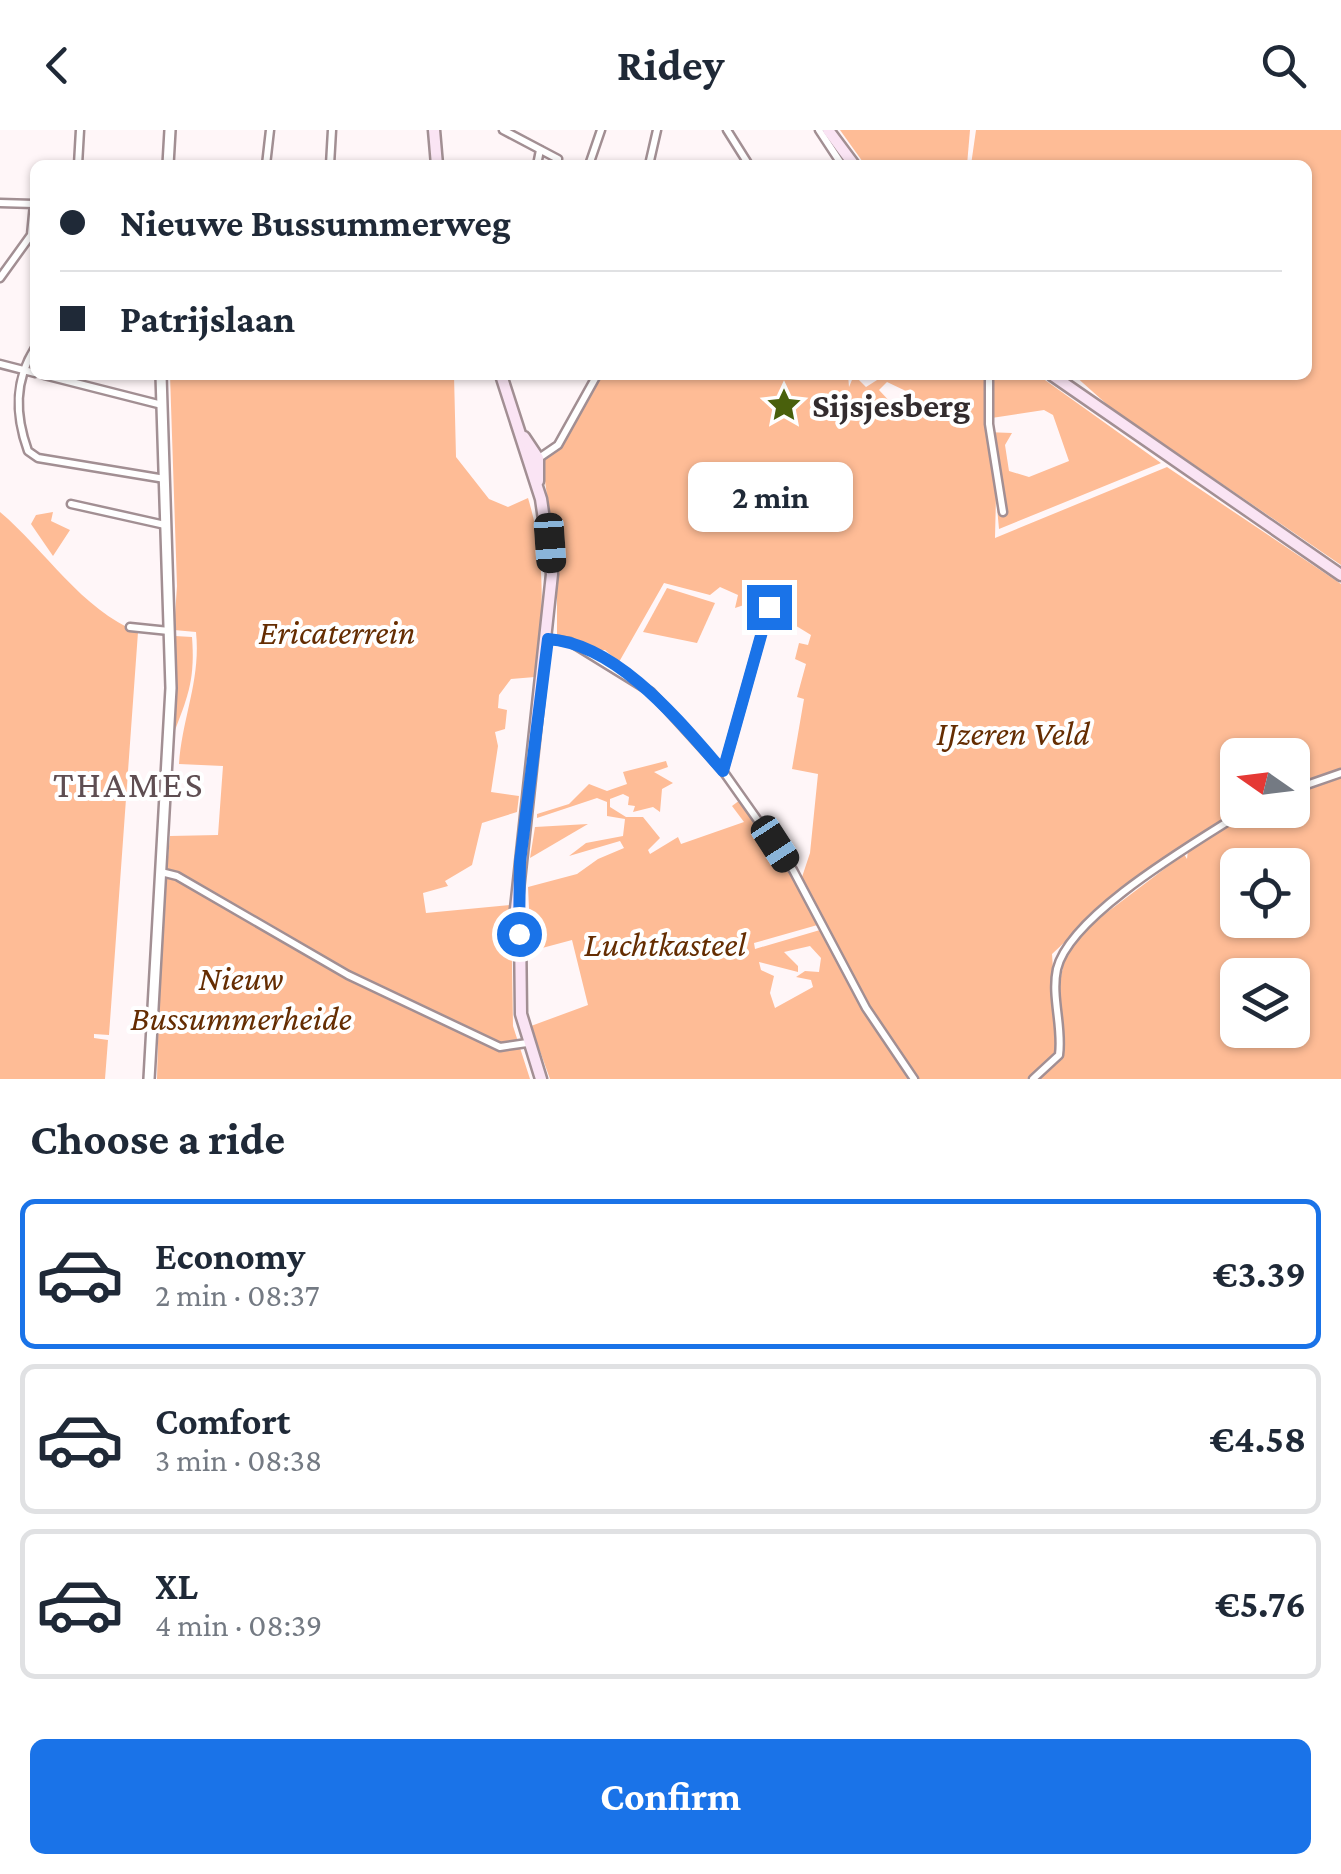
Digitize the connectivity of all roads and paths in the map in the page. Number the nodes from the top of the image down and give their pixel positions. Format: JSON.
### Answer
{"nodes":[{"id":1,"x":80,"y":130,"type":"edge"},
{"id":2,"x":170,"y":130,"type":"edge"},
{"id":3,"x":270,"y":130,"type":"edge"},
{"id":4,"x":332,"y":130,"type":"edge"},
{"id":5,"x":434,"y":130,"type":"edge"},
{"id":6,"x":502,"y":130,"type":"edge"},
{"id":7,"x":524,"y":130,"type":"edge"},
{"id":8,"x":600,"y":130,"type":"edge"},
{"id":9,"x":657,"y":130,"type":"edge"},
{"id":10,"x":727,"y":130,"type":"edge"},
{"id":11,"x":819,"y":130,"type":"edge"},
{"id":12,"x":828,"y":130,"type":"edge"},
{"id":13,"x":518,"y":140,"type":"junction"},
{"id":14,"x":540,"y":150,"type":"junction"},
{"id":15,"x":558,"y":159,"type":"dead end"},
{"id":16,"x":78,"y":160,"type":"edge"},
{"id":17,"x":168,"y":160,"type":"edge"},
{"id":18,"x":267,"y":160,"type":"edge"},
{"id":19,"x":330,"y":160,"type":"edge"},
{"id":20,"x":437,"y":160,"type":"edge"},
{"id":21,"x":537,"y":160,"type":"edge"},
{"id":22,"x":591,"y":160,"type":"edge"},
{"id":23,"x":649,"y":160,"type":"edge"},
{"id":24,"x":747,"y":160,"type":"edge"},
{"id":25,"x":839,"y":160,"type":"edge"},
{"id":26,"x":850,"y":160,"type":"edge"},
{"id":27,"x":0,"y":204,"type":"edge"},
{"id":28,"x":30,"y":204,"type":"edge"},
{"id":29,"x":30,"y":232,"type":"edge"},
{"id":30,"x":0,"y":278,"type":"edge"},
{"id":31,"x":30,"y":356,"type":"edge"},
{"id":32,"x":0,"y":364,"type":"edge"},
{"id":33,"x":22,"y":370,"type":"junction"},
{"id":34,"x":30,"y":372,"type":"edge"},
{"id":35,"x":64,"y":380,"type":"edge"},
{"id":36,"x":161,"y":380,"type":"edge"},
{"id":37,"x":594,"y":380,"type":"edge"},
{"id":38,"x":987,"y":380,"type":"edge"},
{"id":39,"x":1059,"y":380,"type":"edge"},
{"id":40,"x":501,"y":381,"type":"edge"},
{"id":41,"x":162,"y":405,"type":"junction"},
{"id":42,"x":534,"y":459,"type":"junction"},
{"id":43,"x":165,"y":479,"type":"junction"},
{"id":44,"x":71,"y":504,"type":"dead end"},
{"id":45,"x":1003,"y":512,"type":"dead end"},
{"id":46,"x":166,"y":524,"type":"junction"},
{"id":47,"x":1341,"y":575,"type":"edge"},
{"id":48,"x":769,"y":607,"type":"dead end"},
{"id":49,"x":130,"y":627,"type":"dead end"},
{"id":50,"x":170,"y":631,"type":"junction"},
{"id":51,"x":548,"y":639,"type":"junction"},
{"id":52,"x":723,"y":771,"type":"junction"},
{"id":53,"x":1341,"y":773,"type":"edge"},
{"id":54,"x":1310,"y":784,"type":"edge"},
{"id":55,"x":1220,"y":827,"type":"edge"},
{"id":56,"x":161,"y":872,"type":"junction"},
{"id":57,"x":527,"y":1044,"type":"junction"},
{"id":58,"x":149,"y":1079,"type":"edge"},
{"id":59,"x":541,"y":1079,"type":"edge"},
{"id":60,"x":914,"y":1079,"type":"edge"},
{"id":61,"x":1032,"y":1079,"type":"edge"}],
"edges":[{"from":1,"to":16,"type":"street"},
{"from":2,"to":17,"type":"street"},
{"from":3,"to":18,"type":"street"},
{"from":4,"to":19,"type":"street"},
{"from":5,"to":20,"type":"main road"},
{"from":6,"to":13,"type":"street"},
{"from":7,"to":13,"type":"street"},
{"from":8,"to":22,"type":"street"},
{"from":9,"to":23,"type":"street"},
{"from":10,"to":24,"type":"street"},
{"from":11,"to":25,"type":"street"},
{"from":12,"to":26,"type":"main road"},
{"from":13,"to":14,"type":"street"},
{"from":14,"to":15,"type":"street"},
{"from":14,"to":21,"type":"street"},
{"from":27,"to":28,"type":"street"},
{"from":29,"to":30,"type":"street"},
{"from":31,"to":33,"type":"street"},
{"from":32,"to":33,"type":"street"},
{"from":33,"to":34,"type":"street"},
{"from":33,"to":43,"type":"street"},
{"from":35,"to":41,"type":"street"},
{"from":36,"to":41,"type":"street"},
{"from":37,"to":42,"type":"street"},
{"from":38,"to":45,"type":"street"},
{"from":39,"to":47,"type":"main road"},
{"from":40,"to":42,"type":"main road"},
{"from":41,"to":43,"type":"street"},
{"from":42,"to":51,"type":"main road"},
{"from":43,"to":46,"type":"street"},
{"from":44,"to":46,"type":"street"},
{"from":46,"to":50,"type":"street"},
{"from":48,"to":52,"type":"street"},
{"from":49,"to":50,"type":"street"},
{"from":50,"to":56,"type":"street"},
{"from":51,"to":52,"type":"street"},
{"from":51,"to":57,"type":"main road"},
{"from":52,"to":60,"type":"street"},
{"from":53,"to":54,"type":"street"},
{"from":55,"to":61,"type":"street"},
{"from":56,"to":57,"type":"street"},
{"from":56,"to":58,"type":"street"},
{"from":57,"to":59,"type":"main road"}]}
